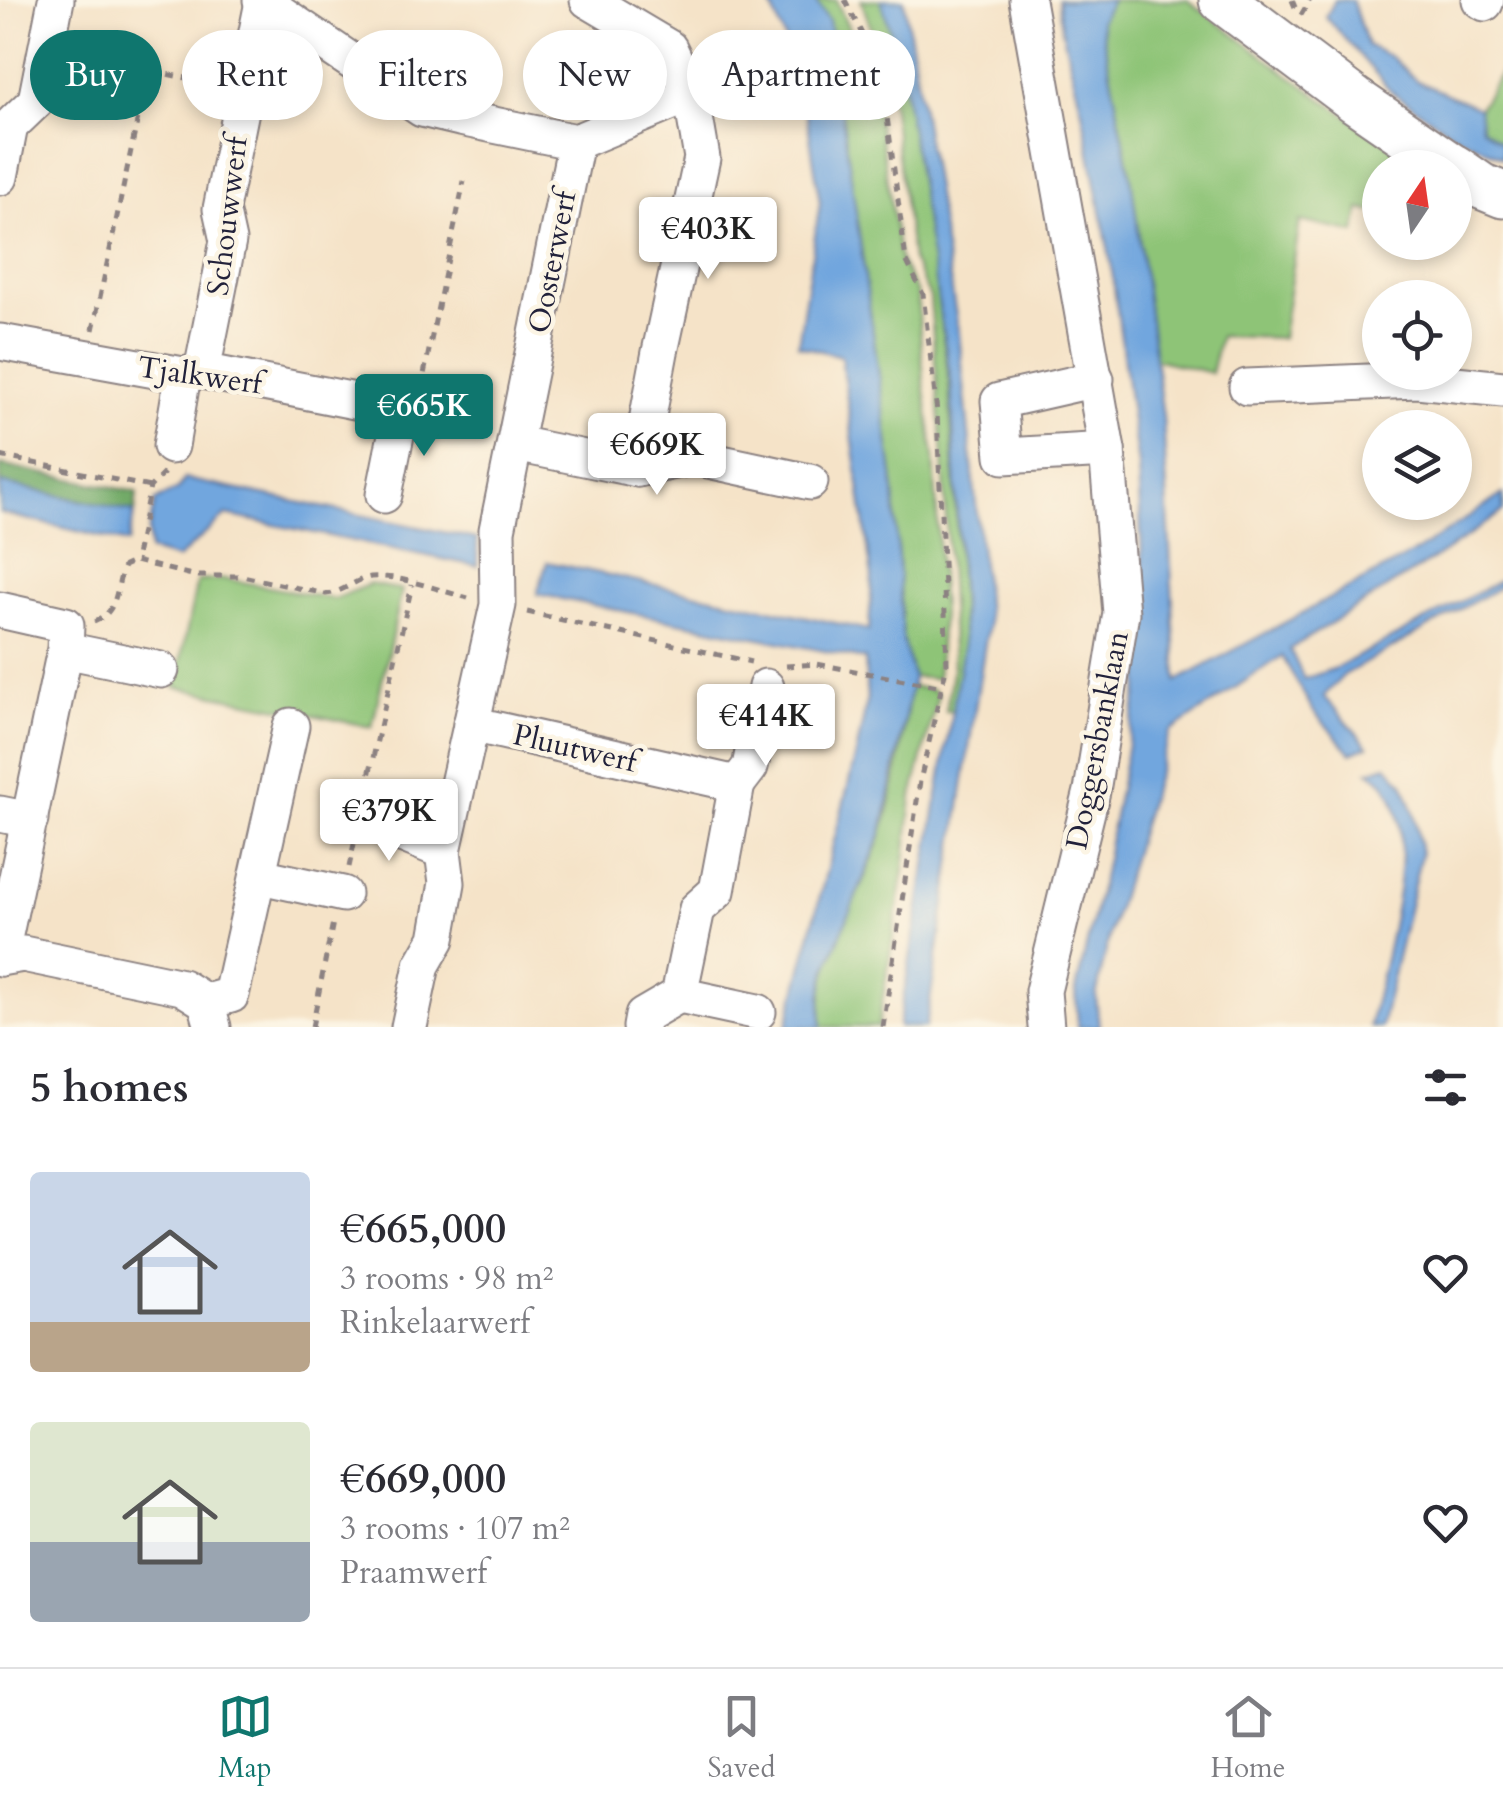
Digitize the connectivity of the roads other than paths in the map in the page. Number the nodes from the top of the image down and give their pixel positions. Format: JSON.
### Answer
{"nodes":[{"id":1,"x":56,"y":0,"type":"edge"},
{"id":2,"x":588,"y":0,"type":"edge"},
{"id":3,"x":1028,"y":0,"type":"edge"},
{"id":4,"x":1222,"y":0,"type":"edge"},
{"id":5,"x":278,"y":5,"type":"edge"},
{"id":6,"x":687,"y":87,"type":"edge"},
{"id":7,"x":687,"y":95,"type":"edge"},
{"id":8,"x":695,"y":120,"type":"edge"},
{"id":9,"x":576,"y":142,"type":"junction"},
{"id":10,"x":1428,"y":150,"type":"edge"},
{"id":11,"x":0,"y":177,"type":"edge"},
{"id":12,"x":1472,"y":180,"type":"edge"},
{"id":13,"x":1503,"y":195,"type":"edge"},
{"id":14,"x":0,"y":342,"type":"edge"},
{"id":15,"x":193,"y":373,"type":"junction"},
{"id":16,"x":1096,"y":379,"type":"junction"},
{"id":17,"x":1248,"y":387,"type":"dead end"},
{"id":18,"x":1503,"y":389,"type":"edge"},
{"id":19,"x":516,"y":444,"type":"junction"},
{"id":20,"x":171,"y":446,"type":"road end"},
{"id":21,"x":1107,"y":450,"type":"junction"},
{"id":22,"x":638,"y":469,"type":"junction"},
{"id":23,"x":810,"y":482,"type":"dead end"},
{"id":24,"x":384,"y":494,"type":"dead end"},
{"id":25,"x":0,"y":610,"type":"edge"},
{"id":26,"x":65,"y":638,"type":"junction"},
{"id":27,"x":161,"y":670,"type":"dead end"},
{"id":28,"x":763,"y":672,"type":"road end"},
{"id":29,"x":471,"y":724,"type":"junction"},
{"id":30,"x":291,"y":726,"type":"dead end"},
{"id":31,"x":738,"y":784,"type":"junction"},
{"id":32,"x":15,"y":817,"type":"edge"},
{"id":33,"x":360,"y":817,"type":"road end"},
{"id":34,"x":443,"y":851,"type":"junction"},
{"id":35,"x":260,"y":876,"type":"junction"},
{"id":36,"x":341,"y":894,"type":"road end"},
{"id":37,"x":0,"y":958,"type":"edge"},
{"id":38,"x":679,"y":995,"type":"junction"},
{"id":39,"x":758,"y":1012,"type":"dead end"},
{"id":40,"x":209,"y":1014,"type":"edge"},
{"id":41,"x":408,"y":1027,"type":"edge"},
{"id":42,"x":640,"y":1027,"type":"edge"},
{"id":43,"x":1046,"y":1027,"type":"edge"}],
"edges":[{"from":1,"to":11,"type":"street"},
{"from":2,"to":6,"type":"street"},
{"from":3,"to":16,"type":"street","name":"Doggersbanklaan"},
{"from":4,"to":10,"type":"main road"},
{"from":5,"to":9,"type":"street"},
{"from":5,"to":15,"type":"street","name":"Schouwwerf"},
{"from":7,"to":9,"type":"street"},
{"from":8,"to":22,"type":"street"},
{"from":9,"to":19,"type":"street","name":"Oosterwerf"},
{"from":12,"to":13,"type":"main road"},
{"from":14,"to":15,"type":"street","name":"Tjalkwerf"},
{"from":15,"to":20,"type":"street","name":"Schouwwerf"},
{"from":15,"to":24,"type":"street","name":"Tjalkwerf"},
{"from":16,"to":21,"type":"street","name":"Doggersbanklaan"},
{"from":16,"to":21,"type":"street"},
{"from":17,"to":18,"type":"street"},
{"from":19,"to":22,"type":"street"},
{"from":19,"to":29,"type":"street","name":"Oosterwerf"},
{"from":21,"to":43,"type":"street","name":"Doggersbanklaan"},
{"from":22,"to":23,"type":"street"},
{"from":25,"to":26,"type":"street"},
{"from":26,"to":27,"type":"street"},
{"from":26,"to":32,"type":"street"},
{"from":28,"to":31,"type":"street"},
{"from":29,"to":31,"type":"street","name":"Pluutwerf"},
{"from":29,"to":34,"type":"street","name":"Oosterwerf"},
{"from":30,"to":35,"type":"street"},
{"from":31,"to":38,"type":"street"},
{"from":32,"to":37,"type":"street"},
{"from":33,"to":34,"type":"street"},
{"from":34,"to":41,"type":"street","name":"Oosterwerf"},
{"from":35,"to":36,"type":"street"},
{"from":35,"to":40,"type":"street"},
{"from":37,"to":40,"type":"street"},
{"from":38,"to":39,"type":"street"},
{"from":38,"to":42,"type":"street"}]}
